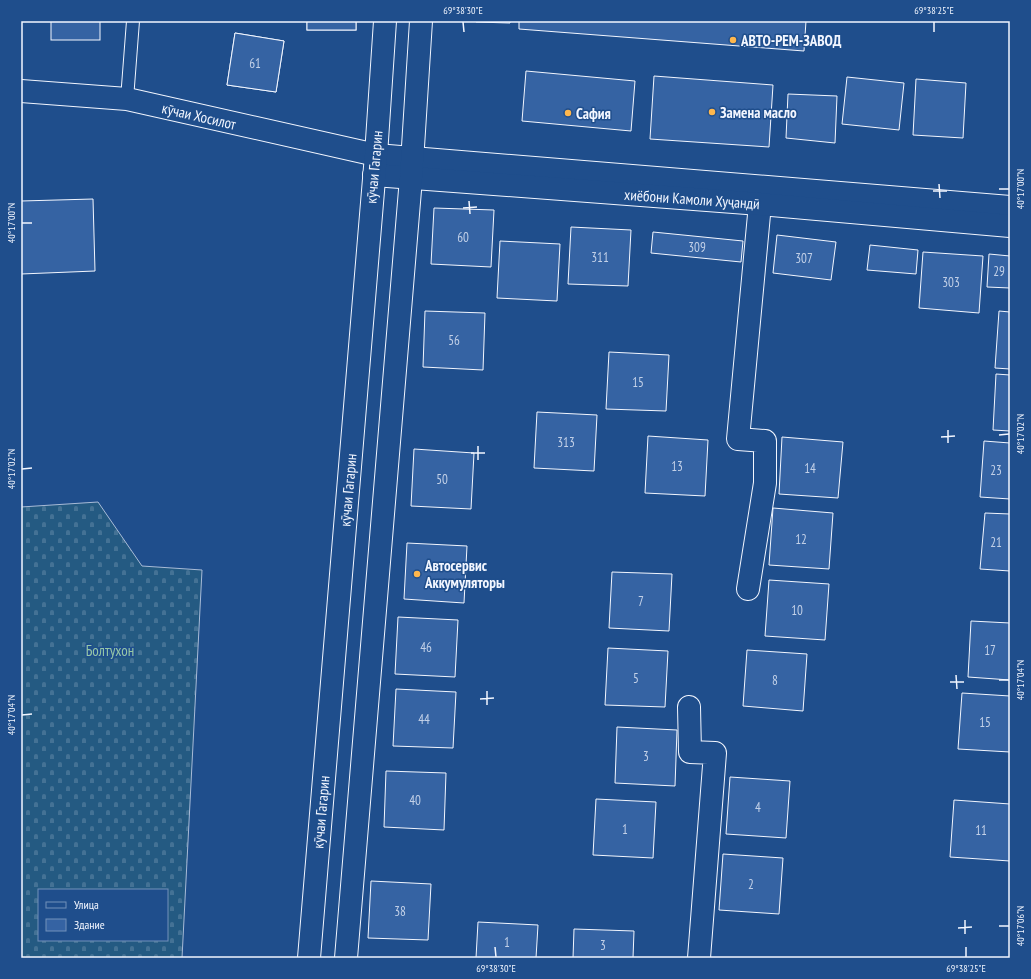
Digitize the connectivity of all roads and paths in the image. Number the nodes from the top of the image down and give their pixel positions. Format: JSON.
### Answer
{"nodes":[{"id":1,"x":132,"y":21,"type":"edge"},
{"id":2,"x":385,"y":21,"type":"edge"},
{"id":3,"x":421,"y":21,"type":"edge"},
{"id":4,"x":21,"y":91,"type":"edge"},
{"id":5,"x":127,"y":99,"type":"junction"},
{"id":6,"x":375,"y":165,"type":"junction"},
{"id":7,"x":412,"y":168,"type":"junction"},
{"id":8,"x":760,"y":204,"type":"junction"},
{"id":9,"x":1010,"y":207,"type":"edge"},
{"id":10,"x":1010,"y":226,"type":"edge"},
{"id":11,"x":748,"y":589,"type":"dead end"},
{"id":12,"x":689,"y":707,"type":"dead end"},
{"id":13,"x":309,"y":958,"type":"edge"},
{"id":14,"x":346,"y":958,"type":"edge"},
{"id":15,"x":699,"y":958,"type":"edge"}],
"edges":[{"from":1,"to":5,"type":"lane"},
{"from":2,"to":6,"type":"main road","name":"кӯчаи Гагарин"},
{"from":3,"to":7,"type":"main road"},
{"from":4,"to":5,"type":"main road","name":"кӯчаи Хосилот"},
{"from":5,"to":6,"type":"main road","name":"кӯчаи Хосилот"},
{"from":6,"to":7,"type":"main road","name":"хиёбони Камоли Хуҷандӣ"},
{"from":6,"to":13,"type":"main road","name":"кӯчаи Гагарин"},
{"from":7,"to":8,"type":"main road","name":"хиёбони Камоли Хуҷандӣ"},
{"from":7,"to":9,"type":"main road","name":"хиёбони Камоли Хуҷандӣ"},
{"from":7,"to":14,"type":"main road"},
{"from":8,"to":10,"type":"main road","name":"хиёбони Камоли Хуҷандӣ"},
{"from":8,"to":11,"type":"main road"},
{"from":12,"to":15,"type":"main road"}]}
